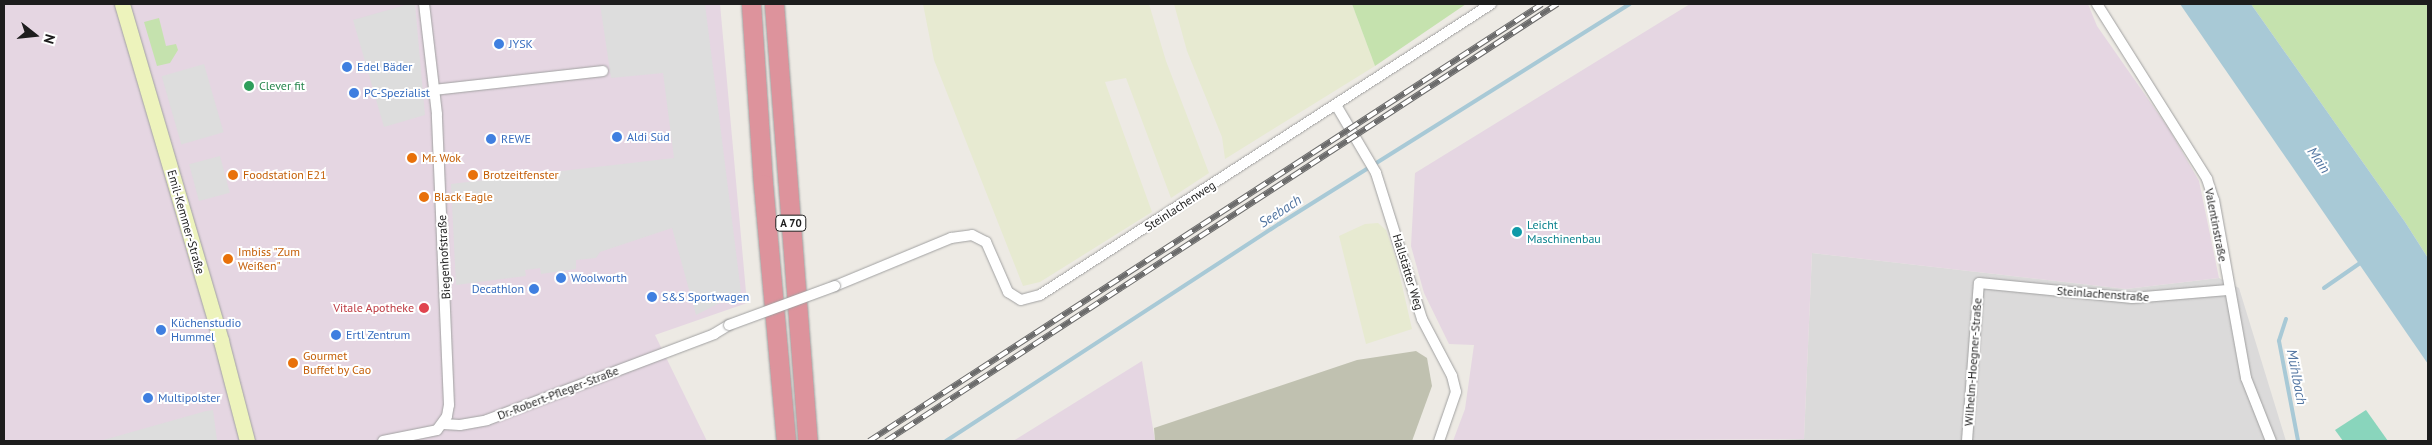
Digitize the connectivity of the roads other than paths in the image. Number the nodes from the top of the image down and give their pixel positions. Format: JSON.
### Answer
{"nodes":[{"id":1,"x":122,"y":4,"type":"edge"},
{"id":2,"x":424,"y":4,"type":"edge"},
{"id":3,"x":751,"y":4,"type":"edge"},
{"id":4,"x":774,"y":4,"type":"edge"},
{"id":5,"x":1491,"y":4,"type":"edge"},
{"id":6,"x":2097,"y":4,"type":"edge"},
{"id":7,"x":603,"y":71,"type":"dead end"},
{"id":8,"x":434,"y":90,"type":"junction"},
{"id":9,"x":1336,"y":105,"type":"junction"},
{"id":10,"x":1979,"y":283,"type":"joint"},
{"id":11,"x":2228,"y":290,"type":"junction"},
{"id":12,"x":1021,"y":300,"type":"joint"},
{"id":13,"x":443,"y":424,"type":"junction"},
{"id":14,"x":247,"y":441,"type":"edge"},
{"id":15,"x":383,"y":441,"type":"edge"},
{"id":16,"x":786,"y":441,"type":"edge"},
{"id":17,"x":808,"y":441,"type":"edge"},
{"id":18,"x":1438,"y":441,"type":"edge"},
{"id":19,"x":1966,"y":441,"type":"edge"},
{"id":20,"x":2271,"y":441,"type":"edge"}],
"edges":[{"from":1,"to":14,"type":"street","name":"Emil-Kemmer-Straße"},
{"from":2,"to":8,"type":"street","name":"Biegenhofstraße"},
{"from":3,"to":16,"type":"highway","number":"A 70"},
{"from":4,"to":17,"type":"highway","number":"A 70"},
{"from":5,"to":9,"type":"street","name":"Steinlachenweg"},
{"from":6,"to":11,"type":"street","name":"Valentinstraße"},
{"from":7,"to":8,"type":"street"},
{"from":8,"to":13,"type":"street","name":"Biegenhofstraße"},
{"from":9,"to":12,"type":"street","name":"Steinlachenweg"},
{"from":9,"to":18,"type":"street","name":"Hallstätter Weg"},
{"from":10,"to":11,"type":"street","name":"Steinlachenstraße"},
{"from":10,"to":19,"type":"street","name":"Wilhelm-Hoegner-Straße"},
{"from":11,"to":20,"type":"street","name":"Valentinstraße"},
{"from":12,"to":13,"type":"street","name":"Dr.-Robert-Pfleger-Straße","bridge":true},
{"from":13,"to":15,"type":"street","name":"Dr.-Robert-Pfleger-Straße"}]}
